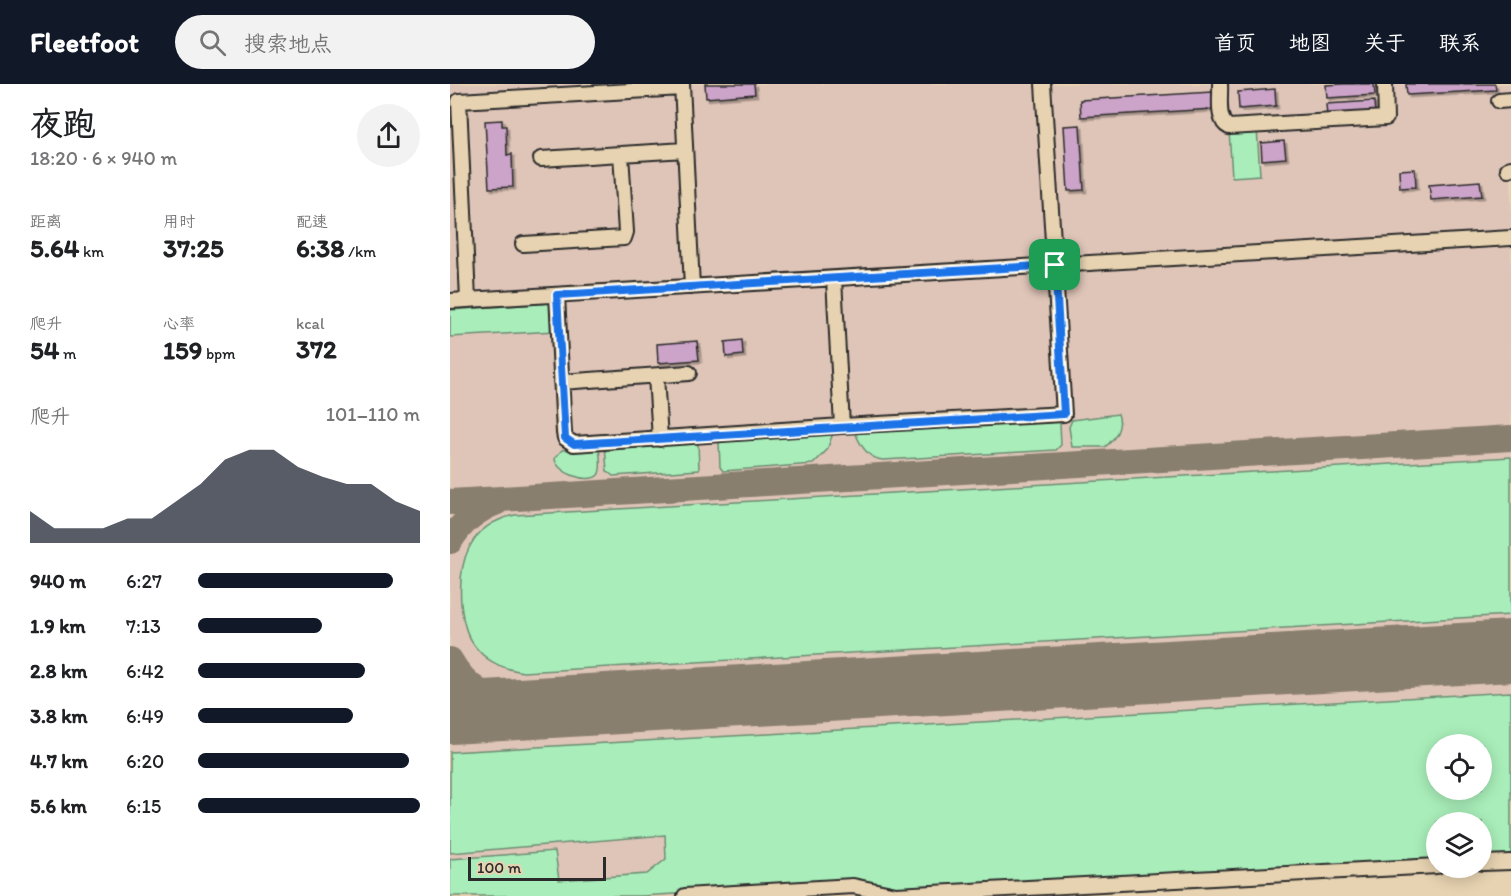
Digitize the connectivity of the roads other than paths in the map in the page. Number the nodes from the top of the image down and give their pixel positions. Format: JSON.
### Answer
{"nodes":[{"id":1,"x":1043,"y":84,"type":"edge"},
{"id":2,"x":1220,"y":84,"type":"edge"},
{"id":3,"x":682,"y":86,"type":"edge"},
{"id":4,"x":1381,"y":93,"type":"edge"},
{"id":5,"x":685,"y":150,"type":"junction"},
{"id":6,"x":621,"y":154,"type":"junction"},
{"id":7,"x":541,"y":159,"type":"dead end"},
{"id":8,"x":1511,"y":238,"type":"edge"},
{"id":9,"x":523,"y":244,"type":"dead end"},
{"id":10,"x":1055,"y":265,"type":"junction"},
{"id":11,"x":834,"y":279,"type":"junction"},
{"id":12,"x":692,"y":287,"type":"junction"},
{"id":13,"x":557,"y":295,"type":"junction"},
{"id":14,"x":468,"y":300,"type":"junction"},
{"id":15,"x":450,"y":301,"type":"edge"},
{"id":16,"x":596,"y":365,"type":"dead end"},
{"id":17,"x":689,"y":373,"type":"dead end"},
{"id":18,"x":656,"y":375,"type":"junction"},
{"id":19,"x":597,"y":379,"type":"junction"},
{"id":20,"x":561,"y":382,"type":"junction"},
{"id":21,"x":842,"y":426,"type":"junction"},
{"id":22,"x":660,"y":439,"type":"junction"},
{"id":23,"x":1511,"y":862,"type":"edge"},
{"id":24,"x":1492,"y":863,"type":"edge"},
{"id":25,"x":1426,"y":867,"type":"edge"},
{"id":26,"x":684,"y":896,"type":"edge"}],
"edges":[{"from":1,"to":10,"type":"lane"},
{"from":2,"to":4,"type":"lane"},
{"from":3,"to":5,"type":"lane"},
{"from":3,"to":14,"type":"lane"},
{"from":5,"to":6,"type":"lane"},
{"from":5,"to":12,"type":"lane"},
{"from":6,"to":7,"type":"lane"},
{"from":6,"to":9,"type":"lane"},
{"from":8,"to":10,"type":"lane"},
{"from":10,"to":11,"type":"lane"},
{"from":10,"to":21,"type":"lane"},
{"from":11,"to":12,"type":"lane"},
{"from":11,"to":21,"type":"lane"},
{"from":12,"to":13,"type":"lane"},
{"from":13,"to":14,"type":"lane"},
{"from":13,"to":20,"type":"lane"},
{"from":14,"to":15,"type":"lane"},
{"from":16,"to":19,"type":"lane"},
{"from":17,"to":18,"type":"lane"},
{"from":18,"to":19,"type":"lane"},
{"from":18,"to":22,"type":"lane"},
{"from":19,"to":20,"type":"lane"},
{"from":20,"to":22,"type":"lane"},
{"from":21,"to":22,"type":"lane"},
{"from":23,"to":24,"type":"lane"},
{"from":25,"to":26,"type":"lane"}]}
